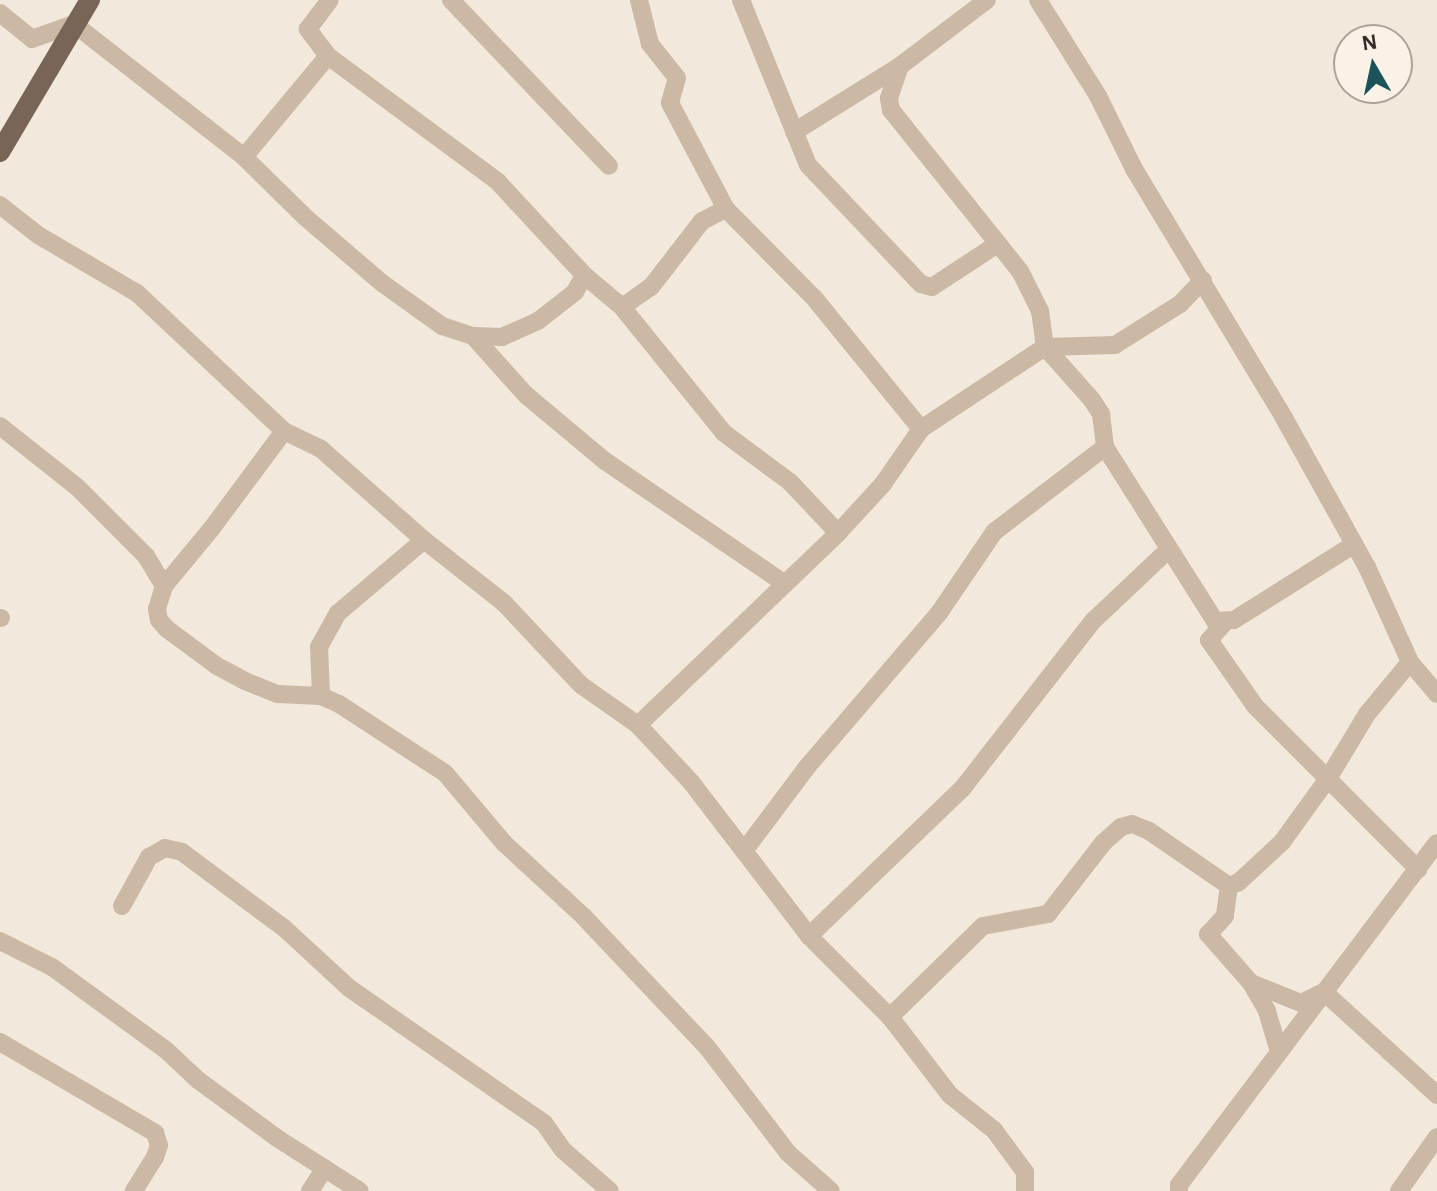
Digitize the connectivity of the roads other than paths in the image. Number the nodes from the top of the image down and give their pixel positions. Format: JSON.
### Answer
{"nodes":[{"id":1,"x":90,"y":0,"type":"edge"},
{"id":2,"x":330,"y":0,"type":"edge"},
{"id":3,"x":451,"y":0,"type":"edge"},
{"id":4,"x":639,"y":0,"type":"edge"},
{"id":5,"x":741,"y":0,"type":"edge"},
{"id":6,"x":987,"y":0,"type":"edge"},
{"id":7,"x":1038,"y":0,"type":"edge"},
{"id":8,"x":0,"y":13,"type":"edge"},
{"id":9,"x":74,"y":24,"type":"junction"},
{"id":10,"x":328,"y":56,"type":"junction"},
{"id":11,"x":900,"y":66,"type":"junction"},
{"id":12,"x":794,"y":132,"type":"junction"},
{"id":13,"x":0,"y":152,"type":"edge"},
{"id":14,"x":244,"y":157,"type":"junction"},
{"id":15,"x":609,"y":166,"type":"dead end"},
{"id":16,"x":0,"y":205,"type":"edge"},
{"id":17,"x":726,"y":209,"type":"junction"},
{"id":18,"x":996,"y":245,"type":"junction"},
{"id":19,"x":584,"y":275,"type":"junction"},
{"id":20,"x":1203,"y":280,"type":"junction"},
{"id":21,"x":622,"y":307,"type":"junction"},
{"id":22,"x":473,"y":336,"type":"junction"},
{"id":23,"x":1045,"y":347,"type":"junction"},
{"id":24,"x":0,"y":426,"type":"edge"},
{"id":25,"x":921,"y":429,"type":"junction"},
{"id":26,"x":284,"y":431,"type":"junction"},
{"id":27,"x":1105,"y":447,"type":"junction"},
{"id":28,"x":838,"y":533,"type":"junction"},
{"id":29,"x":424,"y":540,"type":"junction"},
{"id":30,"x":1353,"y":545,"type":"junction"},
{"id":31,"x":1168,"y":550,"type":"junction"},
{"id":32,"x":785,"y":584,"type":"junction"},
{"id":33,"x":164,"y":586,"type":"junction"},
{"id":34,"x":1224,"y":623,"type":"junction"},
{"id":35,"x":1410,"y":662,"type":"junction"},
{"id":36,"x":1437,"y":694,"type":"edge"},
{"id":37,"x":321,"y":696,"type":"junction"},
{"id":38,"x":638,"y":725,"type":"junction"},
{"id":39,"x":1329,"y":777,"type":"junction"},
{"id":40,"x":1437,"y":843,"type":"edge"},
{"id":41,"x":744,"y":851,"type":"junction"},
{"id":42,"x":1418,"y":869,"type":"junction"},
{"id":43,"x":1229,"y":886,"type":"junction"},
{"id":44,"x":122,"y":906,"type":"dead end"},
{"id":45,"x":809,"y":936,"type":"junction"},
{"id":46,"x":0,"y":941,"type":"edge"},
{"id":47,"x":1251,"y":983,"type":"junction"},
{"id":48,"x":1324,"y":992,"type":"junction"},
{"id":49,"x":890,"y":1017,"type":"junction"},
{"id":50,"x":0,"y":1042,"type":"edge"},
{"id":51,"x":1279,"y":1052,"type":"junction"},
{"id":52,"x":1437,"y":1095,"type":"edge"},
{"id":53,"x":1437,"y":1137,"type":"edge"},
{"id":54,"x":325,"y":1168,"type":"junction"},
{"id":55,"x":134,"y":1191,"type":"edge"},
{"id":56,"x":310,"y":1191,"type":"edge"},
{"id":57,"x":360,"y":1191,"type":"edge"},
{"id":58,"x":610,"y":1191,"type":"edge"},
{"id":59,"x":831,"y":1191,"type":"edge"},
{"id":60,"x":1025,"y":1191,"type":"edge"},
{"id":61,"x":1179,"y":1191,"type":"edge"},
{"id":62,"x":1399,"y":1191,"type":"edge"}],
"edges":[{"from":1,"to":9,"type":"main road"},
{"from":2,"to":10,"type":"street"},
{"from":3,"to":15,"type":"street"},
{"from":4,"to":17,"type":"street"},
{"from":5,"to":12,"type":"street"},
{"from":6,"to":11,"type":"street"},
{"from":7,"to":20,"type":"street"},
{"from":8,"to":9,"type":"street"},
{"from":9,"to":13,"type":"main road"},
{"from":9,"to":14,"type":"street"},
{"from":10,"to":14,"type":"street"},
{"from":10,"to":19,"type":"street"},
{"from":11,"to":12,"type":"street"},
{"from":11,"to":18,"type":"street"},
{"from":12,"to":18,"type":"street"},
{"from":14,"to":22,"type":"street"},
{"from":16,"to":26,"type":"street"},
{"from":17,"to":21,"type":"street"},
{"from":17,"to":25,"type":"street"},
{"from":18,"to":23,"type":"street"},
{"from":19,"to":21,"type":"street"},
{"from":19,"to":22,"type":"street"},
{"from":20,"to":23,"type":"street"},
{"from":20,"to":30,"type":"street"},
{"from":21,"to":28,"type":"street"},
{"from":22,"to":32,"type":"street"},
{"from":23,"to":25,"type":"street"},
{"from":23,"to":27,"type":"street"},
{"from":24,"to":33,"type":"street"},
{"from":25,"to":28,"type":"street"},
{"from":26,"to":29,"type":"street"},
{"from":26,"to":33,"type":"street"},
{"from":27,"to":31,"type":"street"},
{"from":27,"to":41,"type":"street"},
{"from":28,"to":32,"type":"street"},
{"from":29,"to":37,"type":"street"},
{"from":29,"to":38,"type":"street"},
{"from":30,"to":34,"type":"street"},
{"from":30,"to":35,"type":"street"},
{"from":31,"to":34,"type":"street"},
{"from":31,"to":45,"type":"street"},
{"from":32,"to":38,"type":"street"},
{"from":33,"to":37,"type":"street"},
{"from":34,"to":39,"type":"street"},
{"from":35,"to":36,"type":"street"},
{"from":35,"to":39,"type":"street"},
{"from":37,"to":59,"type":"street"},
{"from":38,"to":41,"type":"street"},
{"from":39,"to":42,"type":"street"},
{"from":39,"to":43,"type":"street"},
{"from":40,"to":42,"type":"street"},
{"from":41,"to":45,"type":"street"},
{"from":42,"to":48,"type":"street"},
{"from":43,"to":47,"type":"street"},
{"from":43,"to":49,"type":"street"},
{"from":44,"to":58,"type":"street"},
{"from":45,"to":49,"type":"street"},
{"from":46,"to":54,"type":"street"},
{"from":47,"to":48,"type":"street"},
{"from":47,"to":51,"type":"street"},
{"from":48,"to":51,"type":"street"},
{"from":48,"to":52,"type":"street"},
{"from":49,"to":60,"type":"street"},
{"from":50,"to":55,"type":"street"},
{"from":51,"to":61,"type":"street"},
{"from":53,"to":62,"type":"street"},
{"from":54,"to":56,"type":"street"},
{"from":54,"to":57,"type":"street"}]}
